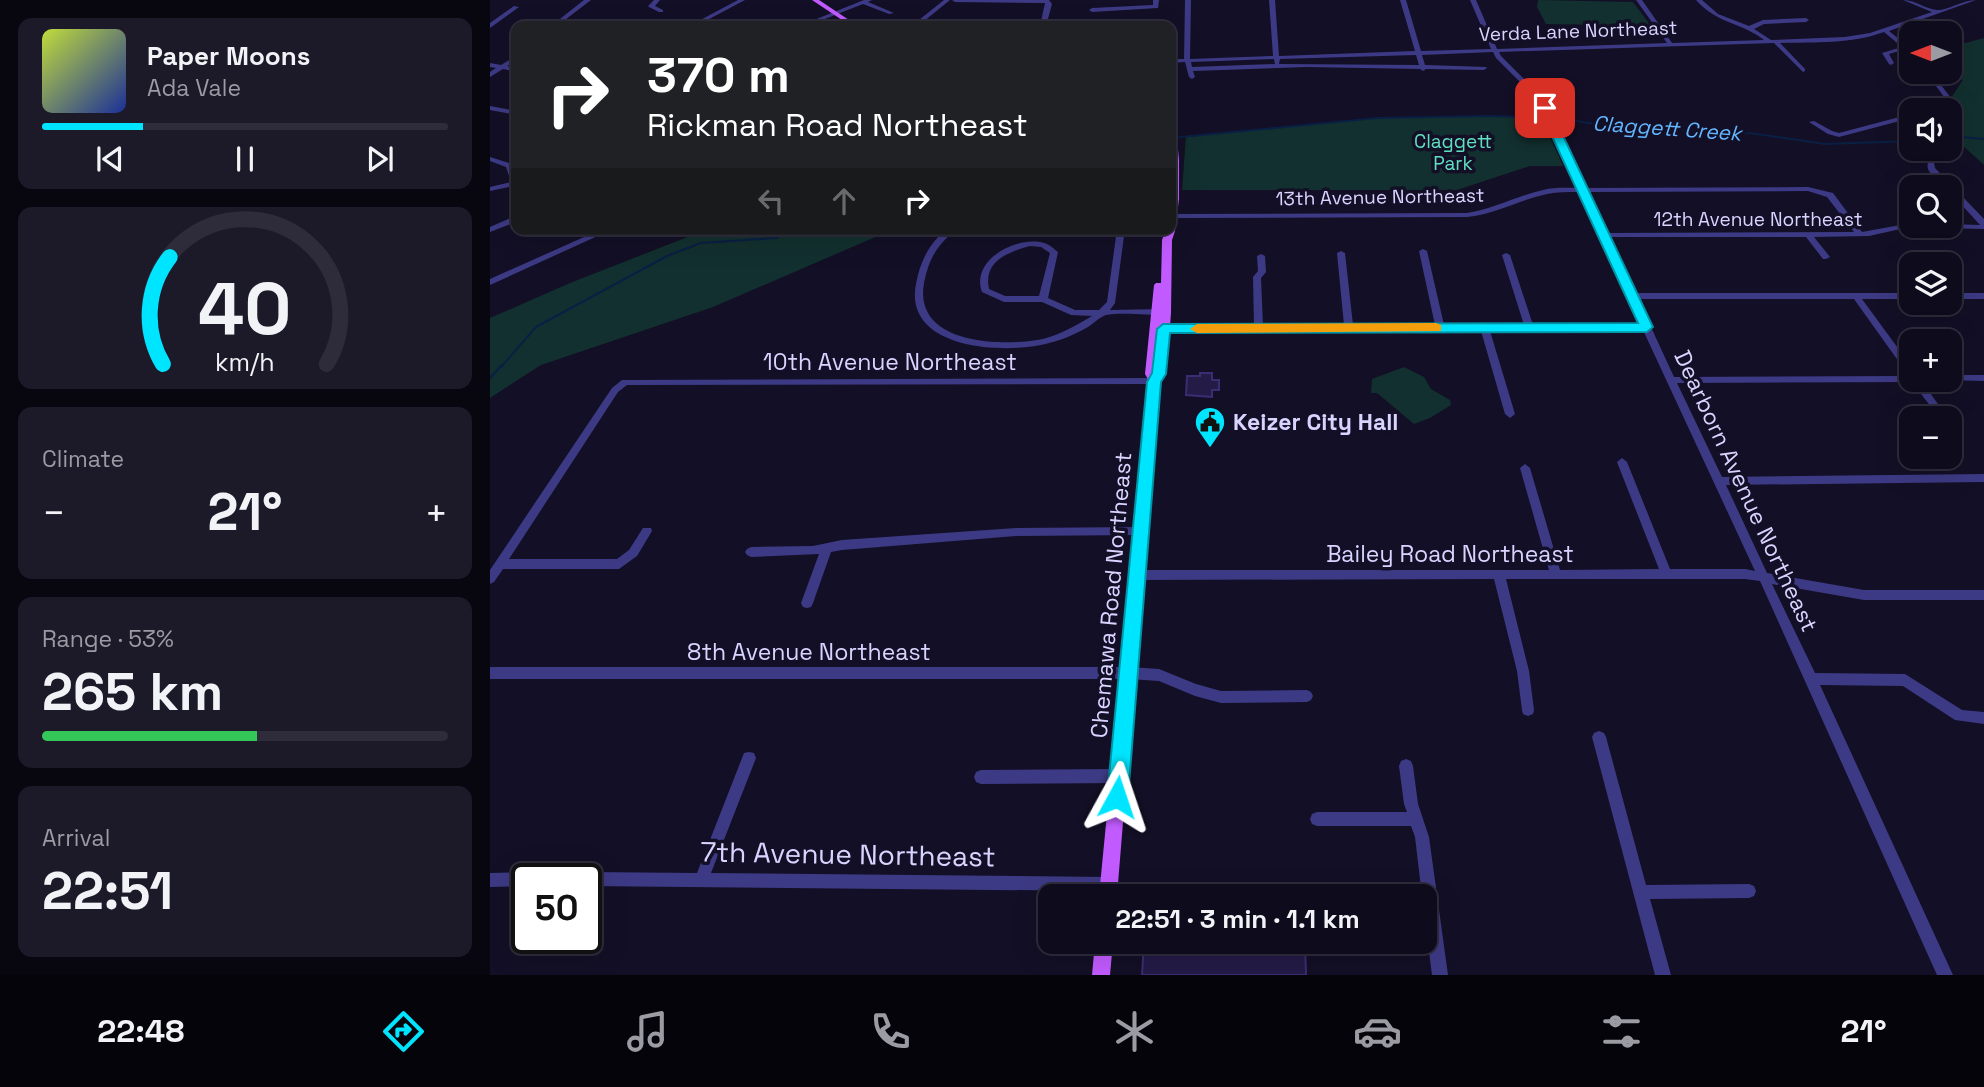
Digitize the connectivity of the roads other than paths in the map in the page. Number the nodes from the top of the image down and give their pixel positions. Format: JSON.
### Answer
{"nodes":[{"id":1,"x":588,"y":0,"type":"edge"},
{"id":2,"x":657,"y":0,"type":"edge"},
{"id":3,"x":742,"y":0,"type":"edge"},
{"id":4,"x":815,"y":0,"type":"edge"},
{"id":5,"x":947,"y":0,"type":"edge"},
{"id":6,"x":955,"y":0,"type":"edge"},
{"id":7,"x":1156,"y":0,"type":"edge"},
{"id":8,"x":1188,"y":0,"type":"edge"},
{"id":9,"x":1272,"y":0,"type":"edge"},
{"id":10,"x":1403,"y":0,"type":"edge"},
{"id":11,"x":1473,"y":0,"type":"edge"},
{"id":12,"x":1639,"y":0,"type":"edge"},
{"id":13,"x":1699,"y":0,"type":"edge"},
{"id":14,"x":1906,"y":0,"type":"edge"},
{"id":15,"x":1973,"y":0,"type":"edge"},
{"id":16,"x":1046,"y":1,"type":"edge"},
{"id":17,"x":866,"y":2,"type":"edge"},
{"id":18,"x":516,"y":7,"type":"dead end"},
{"id":19,"x":1092,"y":10,"type":"dead end"},
{"id":20,"x":660,"y":11,"type":"dead end"},
{"id":21,"x":1937,"y":12,"type":"junction"},
{"id":22,"x":835,"y":13,"type":"junction"},
{"id":23,"x":891,"y":13,"type":"dead end"},
{"id":24,"x":1806,"y":20,"type":"dead end"},
{"id":25,"x":561,"y":21,"type":"edge"},
{"id":26,"x":702,"y":21,"type":"edge"},
{"id":27,"x":815,"y":21,"type":"edge"},
{"id":28,"x":847,"y":21,"type":"edge"},
{"id":29,"x":920,"y":21,"type":"edge"},
{"id":30,"x":1044,"y":21,"type":"edge"},
{"id":31,"x":490,"y":26,"type":"edge"},
{"id":32,"x":1750,"y":28,"type":"junction"},
{"id":33,"x":1885,"y":30,"type":"junction"},
{"id":34,"x":1773,"y":42,"type":"junction"},
{"id":35,"x":1671,"y":45,"type":"junction"},
{"id":36,"x":1495,"y":49,"type":"junction"},
{"id":37,"x":1419,"y":51,"type":"junction"},
{"id":38,"x":1276,"y":56,"type":"junction"},
{"id":39,"x":1187,"y":60,"type":"junction"},
{"id":40,"x":511,"y":62,"type":"edge"},
{"id":41,"x":1176,"y":62,"type":"edge"},
{"id":42,"x":1891,"y":63,"type":"dead end"},
{"id":43,"x":490,"y":65,"type":"edge"},
{"id":44,"x":1278,"y":66,"type":"junction"},
{"id":45,"x":504,"y":68,"type":"junction"},
{"id":46,"x":1484,"y":68,"type":"dead end"},
{"id":47,"x":511,"y":69,"type":"edge"},
{"id":48,"x":1189,"y":69,"type":"junction"},
{"id":49,"x":1423,"y":69,"type":"junction"},
{"id":50,"x":1803,"y":70,"type":"dead end"},
{"id":51,"x":490,"y":75,"type":"edge"},
{"id":52,"x":1192,"y":77,"type":"dead end"},
{"id":53,"x":1939,"y":86,"type":"dead end"},
{"id":54,"x":1948,"y":98,"type":"edge"},
{"id":55,"x":490,"y":108,"type":"edge"},
{"id":56,"x":511,"y":112,"type":"edge"},
{"id":57,"x":1812,"y":122,"type":"dead end"},
{"id":58,"x":1899,"y":122,"type":"edge"},
{"id":59,"x":490,"y":159,"type":"edge"},
{"id":60,"x":511,"y":171,"type":"edge"},
{"id":61,"x":511,"y":185,"type":"edge"},
{"id":62,"x":490,"y":189,"type":"edge"},
{"id":63,"x":1582,"y":189,"type":"junction"},
{"id":64,"x":1962,"y":202,"type":"edge"},
{"id":65,"x":1176,"y":216,"type":"edge"},
{"id":66,"x":511,"y":221,"type":"edge"},
{"id":67,"x":1962,"y":226,"type":"edge"},
{"id":68,"x":1984,"y":226,"type":"edge"},
{"id":69,"x":1899,"y":227,"type":"edge"},
{"id":70,"x":490,"y":230,"type":"edge"},
{"id":71,"x":1860,"y":234,"type":"junction"},
{"id":72,"x":596,"y":235,"type":"edge"},
{"id":73,"x":946,"y":235,"type":"edge"},
{"id":74,"x":1120,"y":235,"type":"edge"},
{"id":75,"x":1166,"y":235,"type":"edge"},
{"id":76,"x":1603,"y":235,"type":"junction"},
{"id":77,"x":1810,"y":235,"type":"junction"},
{"id":78,"x":1423,"y":251,"type":"dead end"},
{"id":79,"x":1340,"y":253,"type":"dead end"},
{"id":80,"x":1506,"y":255,"type":"dead end"},
{"id":81,"x":1261,"y":256,"type":"dead end"},
{"id":82,"x":1826,"y":257,"type":"dead end"},
{"id":83,"x":490,"y":282,"type":"edge"},
{"id":84,"x":1632,"y":296,"type":"junction"},
{"id":85,"x":1856,"y":296,"type":"junction"},
{"id":86,"x":1899,"y":296,"type":"edge"},
{"id":87,"x":1962,"y":296,"type":"edge"},
{"id":88,"x":1984,"y":296,"type":"edge"},
{"id":89,"x":1044,"y":299,"type":"junction"},
{"id":90,"x":1100,"y":313,"type":"junction"},
{"id":91,"x":1160,"y":313,"type":"junction"},
{"id":92,"x":1349,"y":327,"type":"junction"},
{"id":93,"x":1647,"y":327,"type":"junction"},
{"id":94,"x":1440,"y":328,"type":"junction"},
{"id":95,"x":1485,"y":328,"type":"junction"},
{"id":96,"x":1530,"y":328,"type":"junction"},
{"id":97,"x":1159,"y":329,"type":"junction"},
{"id":98,"x":1259,"y":329,"type":"junction"},
{"id":99,"x":1899,"y":356,"type":"edge"},
{"id":100,"x":1962,"y":378,"type":"edge"},
{"id":101,"x":1984,"y":378,"type":"edge"},
{"id":102,"x":1899,"y":379,"type":"edge"},
{"id":103,"x":1671,"y":380,"type":"junction"},
{"id":104,"x":1154,"y":382,"type":"junction"},
{"id":105,"x":1923,"y":392,"type":"edge"},
{"id":106,"x":1935,"y":406,"type":"edge"},
{"id":107,"x":1510,"y":414,"type":"dead end"},
{"id":108,"x":1622,"y":462,"type":"dead end"},
{"id":109,"x":1525,"y":468,"type":"dead end"},
{"id":110,"x":1984,"y":478,"type":"edge"},
{"id":111,"x":1718,"y":481,"type":"junction"},
{"id":112,"x":647,"y":531,"type":"dead end"},
{"id":113,"x":1141,"y":531,"type":"junction"},
{"id":114,"x":827,"y":548,"type":"junction"},
{"id":115,"x":751,"y":552,"type":"dead end"},
{"id":116,"x":500,"y":564,"type":"junction"},
{"id":117,"x":1666,"y":574,"type":"junction"},
{"id":118,"x":1137,"y":575,"type":"junction"},
{"id":119,"x":1499,"y":575,"type":"junction"},
{"id":120,"x":1556,"y":575,"type":"junction"},
{"id":121,"x":1762,"y":576,"type":"junction"},
{"id":122,"x":490,"y":579,"type":"edge"},
{"id":123,"x":1984,"y":595,"type":"edge"},
{"id":124,"x":807,"y":603,"type":"dead end"},
{"id":125,"x":490,"y":673,"type":"edge"},
{"id":126,"x":1129,"y":673,"type":"junction"},
{"id":127,"x":1811,"y":679,"type":"junction"},
{"id":128,"x":1307,"y":696,"type":"dead end"},
{"id":129,"x":1528,"y":710,"type":"dead end"},
{"id":130,"x":1984,"y":718,"type":"edge"},
{"id":131,"x":1599,"y":737,"type":"dead end"},
{"id":132,"x":750,"y":758,"type":"dead end"},
{"id":133,"x":1406,"y":766,"type":"dead end"},
{"id":134,"x":1119,"y":776,"type":"junction"},
{"id":135,"x":981,"y":777,"type":"dead end"},
{"id":136,"x":1317,"y":820,"type":"dead end"},
{"id":137,"x":1417,"y":820,"type":"junction"},
{"id":138,"x":702,"y":878,"type":"junction"},
{"id":139,"x":511,"y":879,"type":"edge"},
{"id":140,"x":602,"y":879,"type":"edge"},
{"id":141,"x":490,"y":880,"type":"edge"},
{"id":142,"x":1110,"y":884,"type":"edge"},
{"id":143,"x":1038,"y":888,"type":"edge"},
{"id":144,"x":1749,"y":891,"type":"dead end"},
{"id":145,"x":1640,"y":892,"type":"junction"},
{"id":146,"x":1103,"y":954,"type":"edge"},
{"id":147,"x":1101,"y":975,"type":"edge"},
{"id":148,"x":1440,"y":975,"type":"edge"},
{"id":149,"x":1663,"y":975,"type":"edge"},
{"id":150,"x":1945,"y":975,"type":"edge"}],
"edges":[{"from":1,"to":25,"type":"street"},
{"from":2,"to":20,"type":"street"},
{"from":3,"to":26,"type":"street"},
{"from":4,"to":22,"type":"main road"},
{"from":5,"to":29,"type":"street"},
{"from":6,"to":16,"type":"street"},
{"from":7,"to":19,"type":"street"},
{"from":8,"to":39,"type":"street"},
{"from":9,"to":38,"type":"street"},
{"from":10,"to":37,"type":"street"},
{"from":11,"to":36,"type":"street","name":"Dearborn Avenue Northeast"},
{"from":12,"to":35,"type":"street"},
{"from":13,"to":32,"type":"street"},
{"from":14,"to":21,"type":"street"},
{"from":15,"to":21,"type":"street","name":"Verda Lane Northeast"},
{"from":16,"to":30,"type":"street"},
{"from":17,"to":22,"type":"street"},
{"from":17,"to":23,"type":"street"},
{"from":18,"to":31,"type":"street"},
{"from":21,"to":33,"type":"street","name":"Verda Lane Northeast"},
{"from":22,"to":27,"type":"street"},
{"from":22,"to":28,"type":"main road"},
{"from":24,"to":32,"type":"street"},
{"from":32,"to":34,"type":"street"},
{"from":33,"to":34,"type":"street","name":"Verda Lane Northeast"},
{"from":33,"to":42,"type":"street"},
{"from":34,"to":35,"type":"street","name":"Verda Lane Northeast"},
{"from":34,"to":50,"type":"street"},
{"from":35,"to":36,"type":"street","name":"Verda Lane Northeast"},
{"from":36,"to":37,"type":"street","name":"Verda Lane Northeast"},
{"from":36,"to":63,"type":"street","name":"Dearborn Avenue Northeast"},
{"from":37,"to":38,"type":"street","name":"Verda Lane Northeast"},
{"from":37,"to":49,"type":"street"},
{"from":38,"to":39,"type":"street","name":"Verda Lane Northeast"},
{"from":38,"to":44,"type":"street"},
{"from":39,"to":41,"type":"street","name":"Verda Lane Northeast"},
{"from":39,"to":48,"type":"street"},
{"from":40,"to":45,"type":"street"},
{"from":43,"to":45,"type":"street"},
{"from":44,"to":48,"type":"street"},
{"from":44,"to":49,"type":"street"},
{"from":45,"to":47,"type":"street"},
{"from":45,"to":51,"type":"street"},
{"from":46,"to":49,"type":"street"},
{"from":48,"to":52,"type":"street"},
{"from":53,"to":54,"type":"street"},
{"from":55,"to":56,"type":"street"},
{"from":57,"to":58,"type":"street"},
{"from":59,"to":60,"type":"street"},
{"from":61,"to":62,"type":"street"},
{"from":63,"to":65,"type":"street","name":"13th Avenue Northeast"},
{"from":63,"to":71,"type":"street","name":"13th Avenue Northeast"},
{"from":63,"to":76,"type":"street","name":"Dearborn Avenue Northeast"},
{"from":64,"to":68,"type":"street"},
{"from":66,"to":70,"type":"street"},
{"from":67,"to":68,"type":"street"},
{"from":69,"to":71,"type":"street","name":"12th Avenue Northeast"},
{"from":71,"to":77,"type":"street","name":"12th Avenue Northeast"},
{"from":72,"to":83,"type":"street"},
{"from":73,"to":90,"type":"street"},
{"from":74,"to":90,"type":"street"},
{"from":75,"to":91,"type":"main road","name":"Chemawa Road Northeast"},
{"from":76,"to":77,"type":"street","name":"12th Avenue Northeast"},
{"from":76,"to":84,"type":"street","name":"Dearborn Avenue Northeast"},
{"from":77,"to":82,"type":"street"},
{"from":78,"to":94,"type":"street"},
{"from":79,"to":92,"type":"street"},
{"from":80,"to":96,"type":"street"},
{"from":81,"to":98,"type":"street"},
{"from":84,"to":85,"type":"street"},
{"from":84,"to":93,"type":"street","name":"Dearborn Avenue Northeast"},
{"from":85,"to":86,"type":"street"},
{"from":85,"to":99,"type":"street"},
{"from":87,"to":88,"type":"street"},
{"from":89,"to":89,"type":"street"},
{"from":89,"to":90,"type":"street"},
{"from":90,"to":91,"type":"street"},
{"from":91,"to":97,"type":"main road","name":"Chemawa Road Northeast"},
{"from":92,"to":94,"type":"street"},
{"from":92,"to":98,"type":"street"},
{"from":93,"to":96,"type":"street"},
{"from":93,"to":103,"type":"street","name":"Dearborn Avenue Northeast"},
{"from":94,"to":95,"type":"street"},
{"from":95,"to":96,"type":"street"},
{"from":95,"to":107,"type":"street"},
{"from":97,"to":98,"type":"street"},
{"from":97,"to":104,"type":"main road","name":"Chemawa Road Northeast"},
{"from":100,"to":101,"type":"street"},
{"from":102,"to":103,"type":"street"},
{"from":103,"to":111,"type":"street","name":"Dearborn Avenue Northeast"},
{"from":104,"to":113,"type":"main road","name":"Chemawa Road Northeast"},
{"from":104,"to":116,"type":"street","name":"10th Avenue Northeast"},
{"from":105,"to":106,"type":"street"},
{"from":108,"to":117,"type":"street"},
{"from":109,"to":120,"type":"street"},
{"from":110,"to":111,"type":"street"},
{"from":111,"to":121,"type":"street","name":"Dearborn Avenue Northeast"},
{"from":112,"to":116,"type":"street"},
{"from":113,"to":114,"type":"street"},
{"from":113,"to":118,"type":"main road","name":"Chemawa Road Northeast"},
{"from":114,"to":115,"type":"street"},
{"from":114,"to":124,"type":"street"},
{"from":116,"to":122,"type":"street"},
{"from":117,"to":120,"type":"street","name":"Bailey Road Northeast"},
{"from":117,"to":121,"type":"street","name":"Bailey Road Northeast"},
{"from":118,"to":119,"type":"street","name":"Bailey Road Northeast"},
{"from":118,"to":126,"type":"main road","name":"Chemawa Road Northeast"},
{"from":119,"to":120,"type":"street","name":"Bailey Road Northeast"},
{"from":119,"to":129,"type":"street"},
{"from":121,"to":123,"type":"street","name":"Bailey Road Northeast"},
{"from":121,"to":127,"type":"street","name":"Dearborn Avenue Northeast"},
{"from":125,"to":126,"type":"street","name":"8th Avenue Northeast"},
{"from":126,"to":128,"type":"street","name":"8th Avenue Northeast"},
{"from":126,"to":134,"type":"main road","name":"Chemawa Road Northeast"},
{"from":127,"to":130,"type":"street"},
{"from":127,"to":150,"type":"street","name":"Dearborn Avenue Northeast"},
{"from":131,"to":145,"type":"street"},
{"from":132,"to":138,"type":"street"},
{"from":133,"to":137,"type":"street"},
{"from":134,"to":135,"type":"street"},
{"from":134,"to":142,"type":"main road","name":"Chemawa Road Northeast"},
{"from":136,"to":137,"type":"street"},
{"from":137,"to":148,"type":"street"},
{"from":138,"to":140,"type":"street","name":"7th Avenue Northeast"},
{"from":138,"to":143,"type":"street","name":"7th Avenue Northeast"},
{"from":139,"to":141,"type":"street"},
{"from":144,"to":145,"type":"street"},
{"from":145,"to":149,"type":"street"},
{"from":146,"to":147,"type":"main road"}]}
